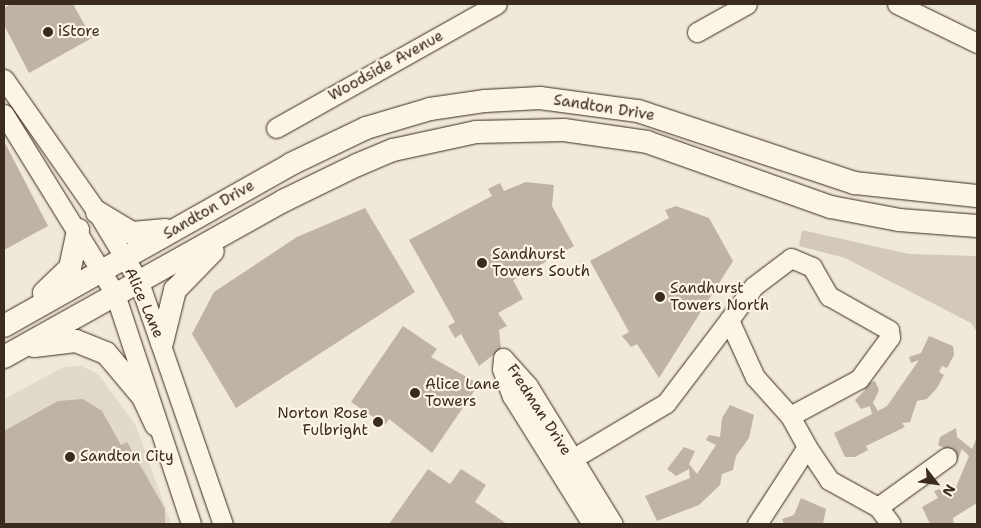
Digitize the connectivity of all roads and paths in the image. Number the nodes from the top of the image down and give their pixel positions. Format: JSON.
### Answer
{"nodes":[{"id":1,"x":497,"y":4,"type":"edge"},
{"id":2,"x":747,"y":4,"type":"edge"},
{"id":3,"x":898,"y":4,"type":"edge"},
{"id":4,"x":697,"y":32,"type":"dead end"},
{"id":5,"x":977,"y":43,"type":"edge"},
{"id":6,"x":4,"y":79,"type":"edge"},
{"id":7,"x":4,"y":114,"type":"edge"},
{"id":8,"x":276,"y":128,"type":"dead end"},
{"id":9,"x":977,"y":196,"type":"edge"},
{"id":10,"x":283,"y":201,"type":"junction"},
{"id":11,"x":97,"y":212,"type":"junction"},
{"id":12,"x":194,"y":218,"type":"junction"},
{"id":13,"x":977,"y":226,"type":"edge"},
{"id":14,"x":78,"y":230,"type":"junction"},
{"id":15,"x":125,"y":259,"type":"junction"},
{"id":16,"x":104,"y":270,"type":"junction"},
{"id":17,"x":139,"y":282,"type":"junction"},
{"id":18,"x":115,"y":294,"type":"junction"},
{"id":19,"x":729,"y":320,"type":"junction"},
{"id":20,"x":6,"y":324,"type":"edge"},
{"id":21,"x":162,"y":343,"type":"junction"},
{"id":22,"x":6,"y":355,"type":"edge"},
{"id":23,"x":790,"y":416,"type":"junction"},
{"id":24,"x":156,"y":425,"type":"junction"},
{"id":25,"x":544,"y":431,"type":"dead end"},
{"id":26,"x":598,"y":443,"type":"junction"},
{"id":27,"x":807,"y":447,"type":"junction"},
{"id":28,"x":946,"y":456,"type":"dead end"},
{"id":29,"x":564,"y":463,"type":"junction"},
{"id":30,"x":591,"y":489,"type":"junction"},
{"id":31,"x":878,"y":507,"type":"junction"},
{"id":32,"x":191,"y":524,"type":"edge"},
{"id":33,"x":223,"y":524,"type":"edge"},
{"id":34,"x":592,"y":524,"type":"edge"},
{"id":35,"x":613,"y":524,"type":"edge"},
{"id":36,"x":757,"y":524,"type":"edge"},
{"id":37,"x":891,"y":524,"type":"edge"}],
"edges":[{"from":1,"to":8,"type":"street","name":"Woodside Avenue"},
{"from":2,"to":4,"type":"street"},
{"from":3,"to":5,"type":"street"},
{"from":6,"to":11,"type":"street","name":"Alice Lane"},
{"from":7,"to":14,"type":"street","name":"Alice Lane"},
{"from":9,"to":12,"type":"main road","name":"Sandton Drive"},
{"from":10,"to":13,"type":"main road","name":"Sandton Drive"},
{"from":10,"to":17,"type":"main road","name":"Sandton Drive"},
{"from":10,"to":21,"type":"main road"},
{"from":11,"to":12,"type":"main road"},
{"from":11,"to":15,"type":"street","name":"Alice Lane"},
{"from":12,"to":15,"type":"main road","name":"Sandton Drive"},
{"from":14,"to":16,"type":"street","name":"Alice Lane"},
{"from":14,"to":20,"type":"main road"},
{"from":15,"to":16,"type":"main road","name":"Sandton Drive"},
{"from":15,"to":17,"type":"street","name":"Alice Lane"},
{"from":16,"to":18,"type":"street","name":"Alice Lane"},
{"from":16,"to":20,"type":"main road","name":"Sandton Drive"},
{"from":17,"to":18,"type":"main road","name":"Sandton Drive"},
{"from":17,"to":21,"type":"street","name":"Alice Lane"},
{"from":18,"to":22,"type":"main road","name":"Sandton Drive"},
{"from":18,"to":24,"type":"street","name":"Alice Lane"},
{"from":19,"to":23,"type":"street"},
{"from":19,"to":23,"type":"street"},
{"from":19,"to":26,"type":"street"},
{"from":21,"to":33,"type":"street","name":"Alice Lane"},
{"from":22,"to":24,"type":"main road"},
{"from":23,"to":27,"type":"street"},
{"from":24,"to":32,"type":"street","name":"Alice Lane"},
{"from":25,"to":29,"type":"street","name":"Fredman Drive"},
{"from":26,"to":29,"type":"street"},
{"from":26,"to":30,"type":"street"},
{"from":27,"to":31,"type":"street"},
{"from":27,"to":36,"type":"street"},
{"from":28,"to":31,"type":"street"},
{"from":29,"to":30,"type":"street","name":"Fredman Drive"},
{"from":29,"to":34,"type":"street","name":"Fredman Drive"},
{"from":30,"to":35,"type":"street","name":"Fredman Drive"},
{"from":31,"to":37,"type":"street"}]}
